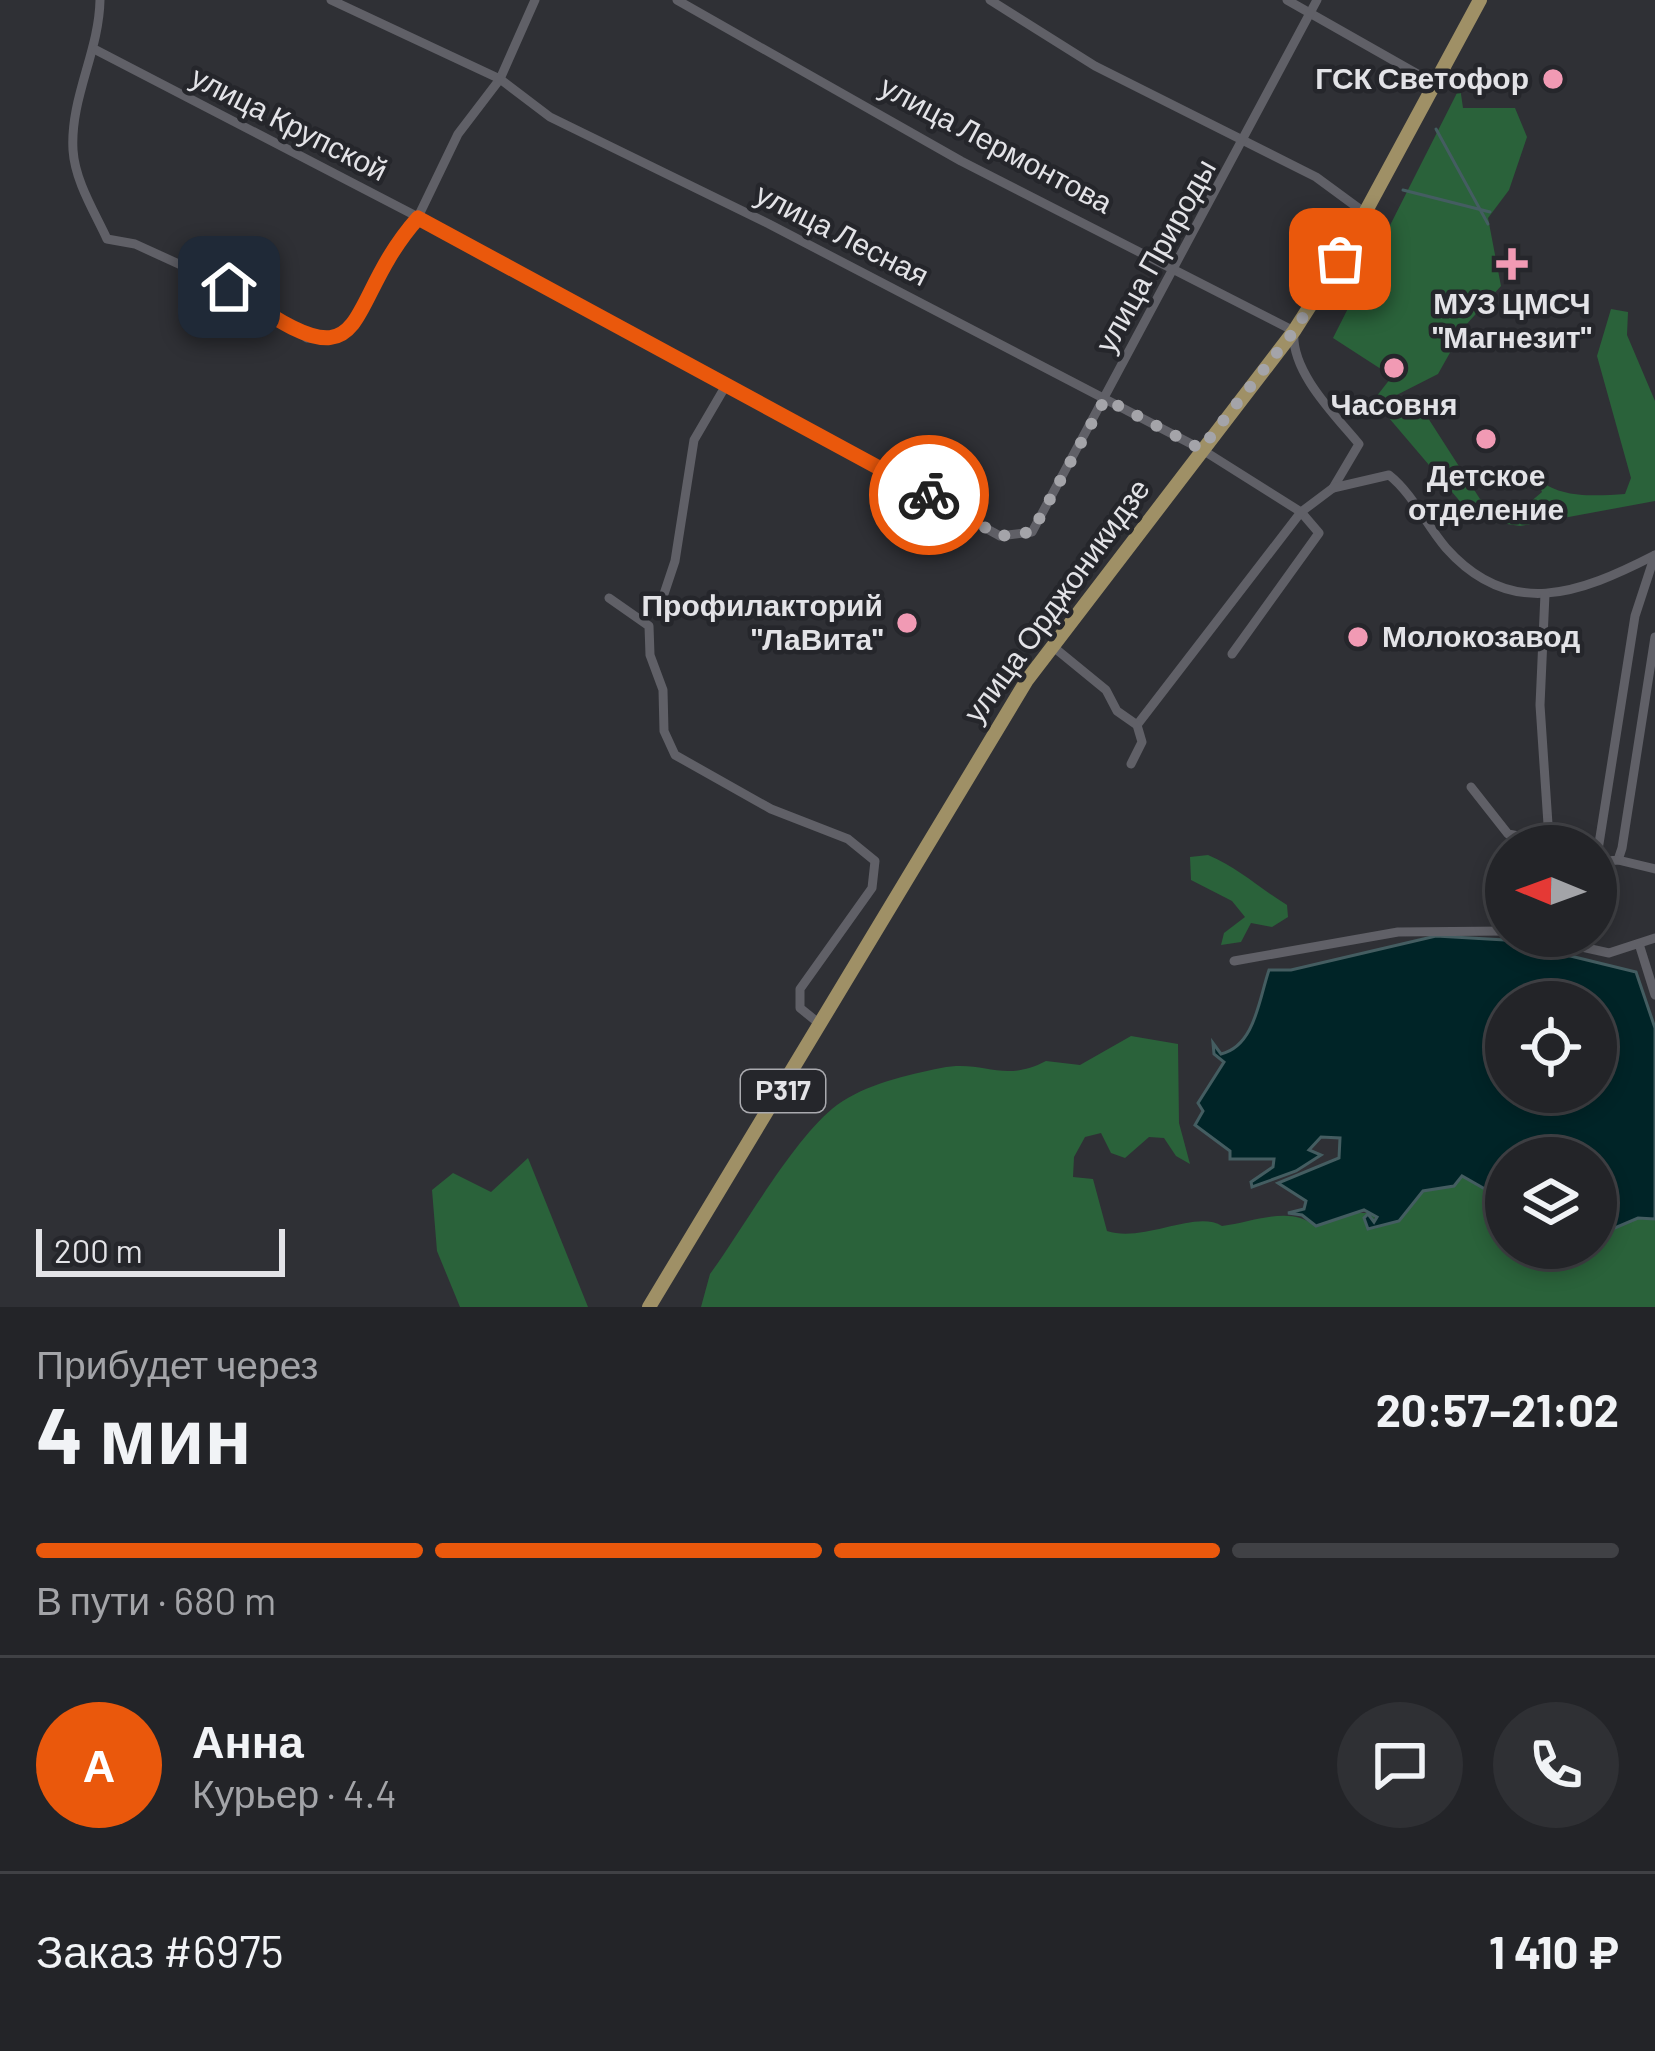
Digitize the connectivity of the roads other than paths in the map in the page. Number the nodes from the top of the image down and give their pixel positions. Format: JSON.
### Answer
{"nodes":[{"id":1,"x":100,"y":0,"type":"edge"},
{"id":2,"x":331,"y":0,"type":"edge"},
{"id":3,"x":535,"y":0,"type":"edge"},
{"id":4,"x":677,"y":0,"type":"edge"},
{"id":5,"x":990,"y":0,"type":"edge"},
{"id":6,"x":1287,"y":0,"type":"edge"},
{"id":7,"x":1317,"y":0,"type":"edge"},
{"id":8,"x":1480,"y":0,"type":"edge"},
{"id":9,"x":1310,"y":14,"type":"junction"},
{"id":10,"x":96,"y":50,"type":"junction"},
{"id":11,"x":500,"y":79,"type":"junction"},
{"id":12,"x":1435,"y":84,"type":"junction"},
{"id":13,"x":1245,"y":143,"type":"junction"},
{"id":14,"x":1366,"y":213,"type":"junction"},
{"id":15,"x":418,"y":218,"type":"junction"},
{"id":16,"x":1175,"y":266,"type":"junction"},
{"id":17,"x":1294,"y":331,"type":"junction"},
{"id":18,"x":725,"y":387,"type":"junction"},
{"id":19,"x":1105,"y":399,"type":"junction"},
{"id":20,"x":1201,"y":449,"type":"junction"},
{"id":21,"x":1333,"y":488,"type":"junction"},
{"id":22,"x":1301,"y":512,"type":"junction"},
{"id":23,"x":1032,"y":532,"type":"joint"},
{"id":24,"x":1655,"y":555,"type":"edge"},
{"id":25,"x":1545,"y":594,"type":"junction"},
{"id":26,"x":609,"y":598,"type":"dead end"},
{"id":27,"x":658,"y":612,"type":"dead end"},
{"id":28,"x":1655,"y":637,"type":"edge"},
{"id":29,"x":1051,"y":645,"type":"junction"},
{"id":30,"x":1232,"y":654,"type":"dead end"},
{"id":31,"x":1137,"y":725,"type":"junction"},
{"id":32,"x":1131,"y":764,"type":"dead end"},
{"id":33,"x":1471,"y":787,"type":"dead end"},
{"id":34,"x":1501,"y":825,"type":"edge"},
{"id":35,"x":1548,"y":825,"type":"edge"},
{"id":36,"x":1601,"y":825,"type":"edge"},
{"id":37,"x":1618,"y":860,"type":"joint"},
{"id":38,"x":1655,"y":869,"type":"edge"},
{"id":39,"x":1485,"y":931,"type":"edge"},
{"id":40,"x":1655,"y":938,"type":"edge"},
{"id":41,"x":1640,"y":947,"type":"junction"},
{"id":42,"x":1617,"y":950,"type":"edge"},
{"id":43,"x":1234,"y":961,"type":"dead end"},
{"id":44,"x":1651,"y":967,"type":"edge"},
{"id":45,"x":1655,"y":995,"type":"edge"},
{"id":46,"x":823,"y":1026,"type":"junction"},
{"id":47,"x":649,"y":1307,"type":"edge"}],
"edges":[{"from":1,"to":10,"type":"street"},
{"from":2,"to":11,"type":"street","name":"улица Лесная"},
{"from":3,"to":11,"type":"street"},
{"from":4,"to":16,"type":"street","name":"улица Лермонтова"},
{"from":5,"to":13,"type":"street"},
{"from":6,"to":9,"type":"street"},
{"from":7,"to":9,"type":"street","name":"улица Природы"},
{"from":8,"to":12,"type":"main road","name":"улица Орджоникидзе","number":"Р317"},
{"from":9,"to":12,"type":"street"},
{"from":9,"to":13,"type":"street","name":"улица Природы"},
{"from":10,"to":15,"type":"street","name":"улица Крупской"},
{"from":10,"to":15,"type":"street"},
{"from":11,"to":15,"type":"street"},
{"from":11,"to":19,"type":"street","name":"улица Лесная"},
{"from":12,"to":14,"type":"main road","name":"улица Орджоникидзе","number":"Р317"},
{"from":13,"to":14,"type":"street"},
{"from":13,"to":16,"type":"street","name":"улица Природы"},
{"from":14,"to":17,"type":"main road","name":"улица Орджоникидзе","number":"Р317"},
{"from":15,"to":18,"type":"street","name":"улица Крупской"},
{"from":16,"to":17,"type":"street","name":"улица Лермонтова"},
{"from":16,"to":19,"type":"street","name":"улица Природы"},
{"from":17,"to":20,"type":"main road","name":"улица Орджоникидзе","number":"Р317"},
{"from":17,"to":21,"type":"street"},
{"from":18,"to":23,"type":"street","name":"улица Крупской"},
{"from":18,"to":27,"type":"street"},
{"from":19,"to":20,"type":"street","name":"улица Лесная"},
{"from":19,"to":23,"type":"street","name":"улица Природы"},
{"from":20,"to":22,"type":"street","name":"улица Лесная"},
{"from":20,"to":29,"type":"main road","name":"улица Орджоникидзе","number":"Р317"},
{"from":21,"to":22,"type":"street"},
{"from":21,"to":25,"type":"street"},
{"from":22,"to":30,"type":"street","name":"улица Лесная"},
{"from":22,"to":31,"type":"street"},
{"from":24,"to":25,"type":"street"},
{"from":24,"to":36,"type":"street"},
{"from":25,"to":35,"type":"street"},
{"from":26,"to":46,"type":"street"},
{"from":28,"to":37,"type":"street"},
{"from":29,"to":31,"type":"street"},
{"from":29,"to":46,"type":"main road","name":"улица Орджоникидзе","number":"Р317"},
{"from":31,"to":32,"type":"street"},
{"from":33,"to":34,"type":"street"},
{"from":37,"to":38,"type":"street"},
{"from":39,"to":43,"type":"street"},
{"from":40,"to":41,"type":"street"},
{"from":41,"to":42,"type":"street"},
{"from":41,"to":44,"type":"street"},
{"from":44,"to":45,"type":"street"},
{"from":46,"to":47,"type":"main road","number":"Р317"}]}
